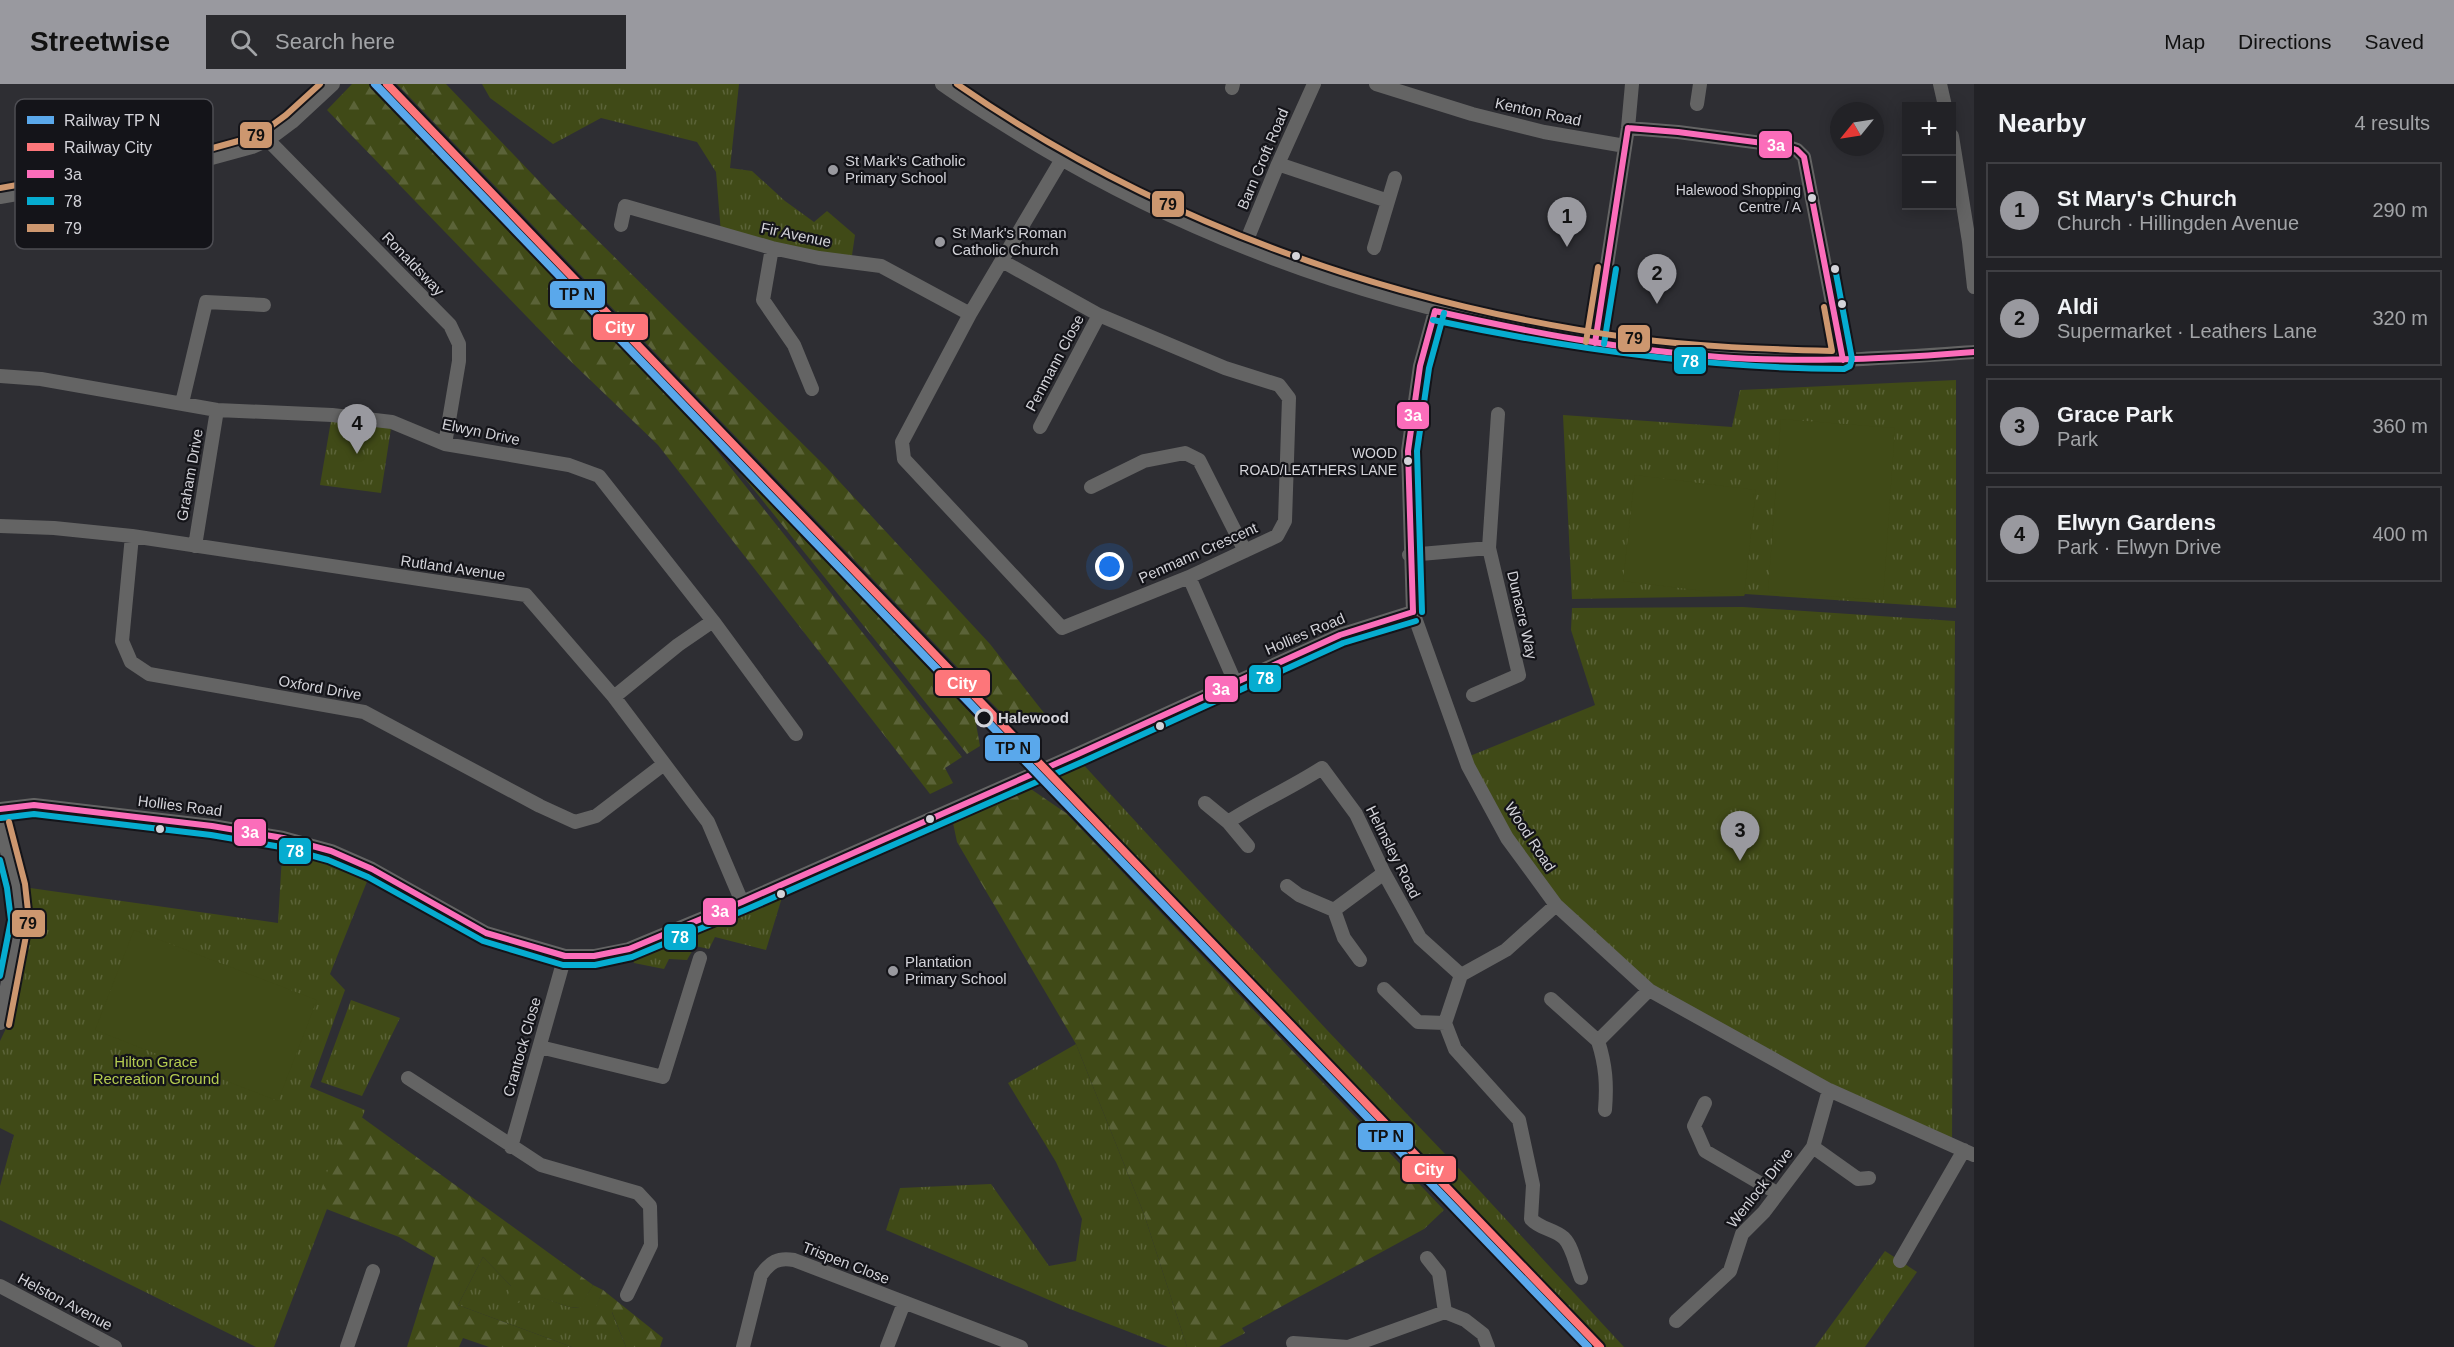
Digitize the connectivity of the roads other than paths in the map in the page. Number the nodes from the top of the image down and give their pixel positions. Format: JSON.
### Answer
{"nodes":[{"id":1,"x":333,"y":84,"type":"edge"},
{"id":2,"x":942,"y":84,"type":"edge"},
{"id":3,"x":1314,"y":84,"type":"edge"},
{"id":4,"x":1376,"y":84,"type":"edge"},
{"id":5,"x":1632,"y":84,"type":"edge"},
{"id":6,"x":1700,"y":84,"type":"edge"},
{"id":7,"x":1940,"y":84,"type":"edge"},
{"id":8,"x":1944,"y":102,"type":"edge"},
{"id":9,"x":1697,"y":104,"type":"dead end"},
{"id":10,"x":1628,"y":128,"type":"junction"},
{"id":11,"x":268,"y":140,"type":"junction"},
{"id":12,"x":1625,"y":146,"type":"junction"},
{"id":13,"x":1956,"y":156,"type":"edge"},
{"id":14,"x":213,"y":158,"type":"edge"},
{"id":15,"x":1062,"y":159,"type":"junction"},
{"id":16,"x":1278,"y":164,"type":"junction"},
{"id":17,"x":1395,"y":177,"type":"dead end"},
{"id":18,"x":15,"y":194,"type":"edge"},
{"id":19,"x":0,"y":197,"type":"edge"},
{"id":20,"x":1388,"y":201,"type":"junction"},
{"id":21,"x":621,"y":225,"type":"dead end"},
{"id":22,"x":1972,"y":242,"type":"edge"},
{"id":23,"x":1244,"y":247,"type":"junction"},
{"id":24,"x":772,"y":248,"type":"junction"},
{"id":25,"x":1374,"y":248,"type":"dead end"},
{"id":26,"x":1002,"y":261,"type":"junction"},
{"id":27,"x":1974,"y":287,"type":"edge"},
{"id":28,"x":264,"y":305,"type":"dead end"},
{"id":29,"x":1434,"y":311,"type":"junction"},
{"id":30,"x":970,"y":314,"type":"junction"},
{"id":31,"x":1099,"y":315,"type":"junction"},
{"id":32,"x":1595,"y":343,"type":"junction"},
{"id":33,"x":1974,"y":352,"type":"edge"},
{"id":34,"x":1844,"y":360,"type":"junction"},
{"id":35,"x":0,"y":376,"type":"edge"},
{"id":36,"x":812,"y":390,"type":"dead end"},
{"id":37,"x":182,"y":403,"type":"junction"},
{"id":38,"x":218,"y":410,"type":"junction"},
{"id":39,"x":1498,"y":414,"type":"dead end"},
{"id":40,"x":1040,"y":427,"type":"dead end"},
{"id":41,"x":445,"y":444,"type":"junction"},
{"id":42,"x":1091,"y":487,"type":"dead end"},
{"id":43,"x":0,"y":526,"type":"edge"},
{"id":44,"x":132,"y":536,"type":"junction"},
{"id":45,"x":195,"y":546,"type":"junction"},
{"id":46,"x":1489,"y":548,"type":"junction"},
{"id":47,"x":1245,"y":551,"type":"junction"},
{"id":48,"x":1409,"y":555,"type":"junction"},
{"id":49,"x":1189,"y":577,"type":"junction"},
{"id":50,"x":1413,"y":612,"type":"junction"},
{"id":51,"x":713,"y":621,"type":"junction"},
{"id":52,"x":1235,"y":682,"type":"junction"},
{"id":53,"x":1473,"y":695,"type":"dead end"},
{"id":54,"x":614,"y":697,"type":"junction"},
{"id":55,"x":796,"y":734,"type":"dead end"},
{"id":56,"x":664,"y":764,"type":"junction"},
{"id":57,"x":1205,"y":803,"type":"dead end"},
{"id":58,"x":0,"y":809,"type":"edge"},
{"id":59,"x":1228,"y":822,"type":"junction"},
{"id":60,"x":1,"y":832,"type":"edge"},
{"id":61,"x":1248,"y":846,"type":"dead end"},
{"id":62,"x":1384,"y":873,"type":"junction"},
{"id":63,"x":1287,"y":886,"type":"dead end"},
{"id":64,"x":742,"y":902,"type":"junction"},
{"id":65,"x":1556,"y":905,"type":"junction"},
{"id":66,"x":1334,"y":910,"type":"junction"},
{"id":67,"x":565,"y":956,"type":"junction"},
{"id":68,"x":700,"y":958,"type":"dead end"},
{"id":69,"x":1360,"y":960,"type":"dead end"},
{"id":70,"x":1461,"y":975,"type":"junction"},
{"id":71,"x":1384,"y":989,"type":"dead end"},
{"id":72,"x":1649,"y":990,"type":"junction"},
{"id":73,"x":1551,"y":999,"type":"dead end"},
{"id":74,"x":0,"y":1023,"type":"edge"},
{"id":75,"x":1445,"y":1023,"type":"junction"},
{"id":76,"x":1598,"y":1041,"type":"junction"},
{"id":77,"x":540,"y":1047,"type":"junction"},
{"id":78,"x":408,"y":1078,"type":"dead end"},
{"id":79,"x":1829,"y":1090,"type":"junction"},
{"id":80,"x":1705,"y":1103,"type":"dead end"},
{"id":81,"x":1605,"y":1110,"type":"dead end"},
{"id":82,"x":511,"y":1147,"type":"junction"},
{"id":83,"x":1813,"y":1147,"type":"junction"},
{"id":84,"x":1969,"y":1153,"type":"edge"},
{"id":85,"x":1869,"y":1178,"type":"dead end"},
{"id":86,"x":1777,"y":1193,"type":"junction"},
{"id":87,"x":1426,"y":1258,"type":"dead end"},
{"id":88,"x":1900,"y":1261,"type":"dead end"},
{"id":89,"x":373,"y":1271,"type":"dead end"},
{"id":90,"x":1581,"y":1278,"type":"dead end"},
{"id":91,"x":0,"y":1286,"type":"edge"},
{"id":92,"x":627,"y":1295,"type":"dead end"},
{"id":93,"x":904,"y":1303,"type":"junction"},
{"id":94,"x":1445,"y":1312,"type":"junction"},
{"id":95,"x":1676,"y":1322,"type":"dead end"},
{"id":96,"x":1293,"y":1343,"type":"dead end"},
{"id":97,"x":107,"y":1346,"type":"edge"},
{"id":98,"x":1011,"y":1346,"type":"edge"},
{"id":99,"x":347,"y":1347,"type":"edge"},
{"id":100,"x":743,"y":1347,"type":"edge"},
{"id":101,"x":887,"y":1347,"type":"edge"},
{"id":102,"x":1348,"y":1347,"type":"edge"},
{"id":103,"x":1488,"y":1347,"type":"edge"}],
"edges":[{"from":1,"to":11,"type":"street"},
{"from":2,"to":15,"type":"street"},
{"from":3,"to":16,"type":"street","name":"Barn Croft Road"},
{"from":4,"to":12,"type":"street","name":"Kenton Road"},
{"from":5,"to":10,"type":"street"},
{"from":6,"to":9,"type":"street"},
{"from":7,"to":8,"type":"street"},
{"from":10,"to":12,"type":"street"},
{"from":10,"to":34,"type":"street"},
{"from":11,"to":14,"type":"street"},
{"from":11,"to":41,"type":"street","name":"Ronaldsway"},
{"from":12,"to":32,"type":"street"},
{"from":13,"to":22,"type":"street"},
{"from":15,"to":23,"type":"street"},
{"from":15,"to":26,"type":"street","name":"Penmann Crescent"},
{"from":16,"to":20,"type":"street"},
{"from":16,"to":23,"type":"street","name":"Barn Croft Road"},
{"from":17,"to":20,"type":"street"},
{"from":18,"to":19,"type":"street"},
{"from":20,"to":25,"type":"street"},
{"from":21,"to":24,"type":"street","name":"Fir Avenue"},
{"from":22,"to":27,"type":"street"},
{"from":23,"to":29,"type":"street"},
{"from":24,"to":30,"type":"street","name":"Fir Avenue"},
{"from":24,"to":36,"type":"street"},
{"from":26,"to":30,"type":"street","name":"Penmann Crescent"},
{"from":26,"to":31,"type":"street","name":"Penmann Crescent"},
{"from":28,"to":37,"type":"street"},
{"from":29,"to":32,"type":"street"},
{"from":29,"to":48,"type":"street","name":"Wood Road"},
{"from":30,"to":49,"type":"street","name":"Penmann Crescent"},
{"from":31,"to":40,"type":"street","name":"Penmann Close"},
{"from":31,"to":47,"type":"street","name":"Penmann Crescent"},
{"from":32,"to":34,"type":"street"},
{"from":33,"to":34,"type":"street"},
{"from":35,"to":37,"type":"street","name":"Elwyn Drive"},
{"from":37,"to":38,"type":"street","name":"Elwyn Drive"},
{"from":38,"to":41,"type":"street","name":"Elwyn Drive"},
{"from":38,"to":45,"type":"street","name":"Graham Drive"},
{"from":39,"to":46,"type":"street","name":"Dunacre Way"},
{"from":41,"to":51,"type":"street","name":"Elwyn Drive"},
{"from":42,"to":47,"type":"street"},
{"from":43,"to":44,"type":"street","name":"Rutland Avenue"},
{"from":44,"to":45,"type":"street","name":"Rutland Avenue"},
{"from":44,"to":56,"type":"street","name":"Oxford Drive"},
{"from":45,"to":54,"type":"street","name":"Rutland Avenue"},
{"from":46,"to":48,"type":"street"},
{"from":46,"to":53,"type":"street","name":"Dunacre Way"},
{"from":47,"to":49,"type":"street","name":"Penmann Crescent"},
{"from":48,"to":50,"type":"street","name":"Wood Road"},
{"from":49,"to":52,"type":"street"},
{"from":50,"to":52,"type":"street","name":"Hollies Road"},
{"from":50,"to":65,"type":"street","name":"Wood Road"},
{"from":51,"to":54,"type":"street"},
{"from":51,"to":55,"type":"street","name":"Elwyn Drive"},
{"from":52,"to":64,"type":"street","name":"Hollies Road"},
{"from":54,"to":56,"type":"street","name":"Rutland Avenue"},
{"from":56,"to":64,"type":"street","name":"Rutland Avenue"},
{"from":57,"to":59,"type":"street"},
{"from":58,"to":67,"type":"street","name":"Hollies Road"},
{"from":59,"to":61,"type":"street"},
{"from":59,"to":62,"type":"street","name":"Helmsley Road"},
{"from":60,"to":74,"type":"street"},
{"from":62,"to":66,"type":"street"},
{"from":62,"to":70,"type":"street","name":"Helmsley Road"},
{"from":63,"to":66,"type":"street"},
{"from":64,"to":67,"type":"street","name":"Hollies Road"},
{"from":65,"to":70,"type":"street"},
{"from":65,"to":72,"type":"street","name":"Wood Road"},
{"from":66,"to":69,"type":"street"},
{"from":67,"to":77,"type":"street","name":"Crantock Close"},
{"from":68,"to":77,"type":"street"},
{"from":70,"to":75,"type":"street"},
{"from":71,"to":75,"type":"street"},
{"from":72,"to":76,"type":"street"},
{"from":72,"to":79,"type":"street","name":"Wood Road"},
{"from":73,"to":76,"type":"street"},
{"from":75,"to":90,"type":"street"},
{"from":76,"to":81,"type":"street"},
{"from":77,"to":82,"type":"street","name":"Crantock Close"},
{"from":78,"to":82,"type":"street"},
{"from":79,"to":83,"type":"street","name":"Wenlock Drive"},
{"from":79,"to":84,"type":"street","name":"Wood Road"},
{"from":80,"to":86,"type":"street"},
{"from":82,"to":92,"type":"street"},
{"from":83,"to":85,"type":"street"},
{"from":83,"to":86,"type":"street","name":"Wenlock Drive"},
{"from":84,"to":88,"type":"street"},
{"from":86,"to":95,"type":"street","name":"Wenlock Drive"},
{"from":87,"to":94,"type":"street"},
{"from":89,"to":99,"type":"street"},
{"from":91,"to":97,"type":"street","name":"Helston Avenue"},
{"from":93,"to":98,"type":"street","name":"Trispen Close"},
{"from":93,"to":100,"type":"street","name":"Trispen Close"},
{"from":93,"to":101,"type":"street"},
{"from":94,"to":102,"type":"street"},
{"from":94,"to":103,"type":"street"},
{"from":96,"to":102,"type":"street"}]}
